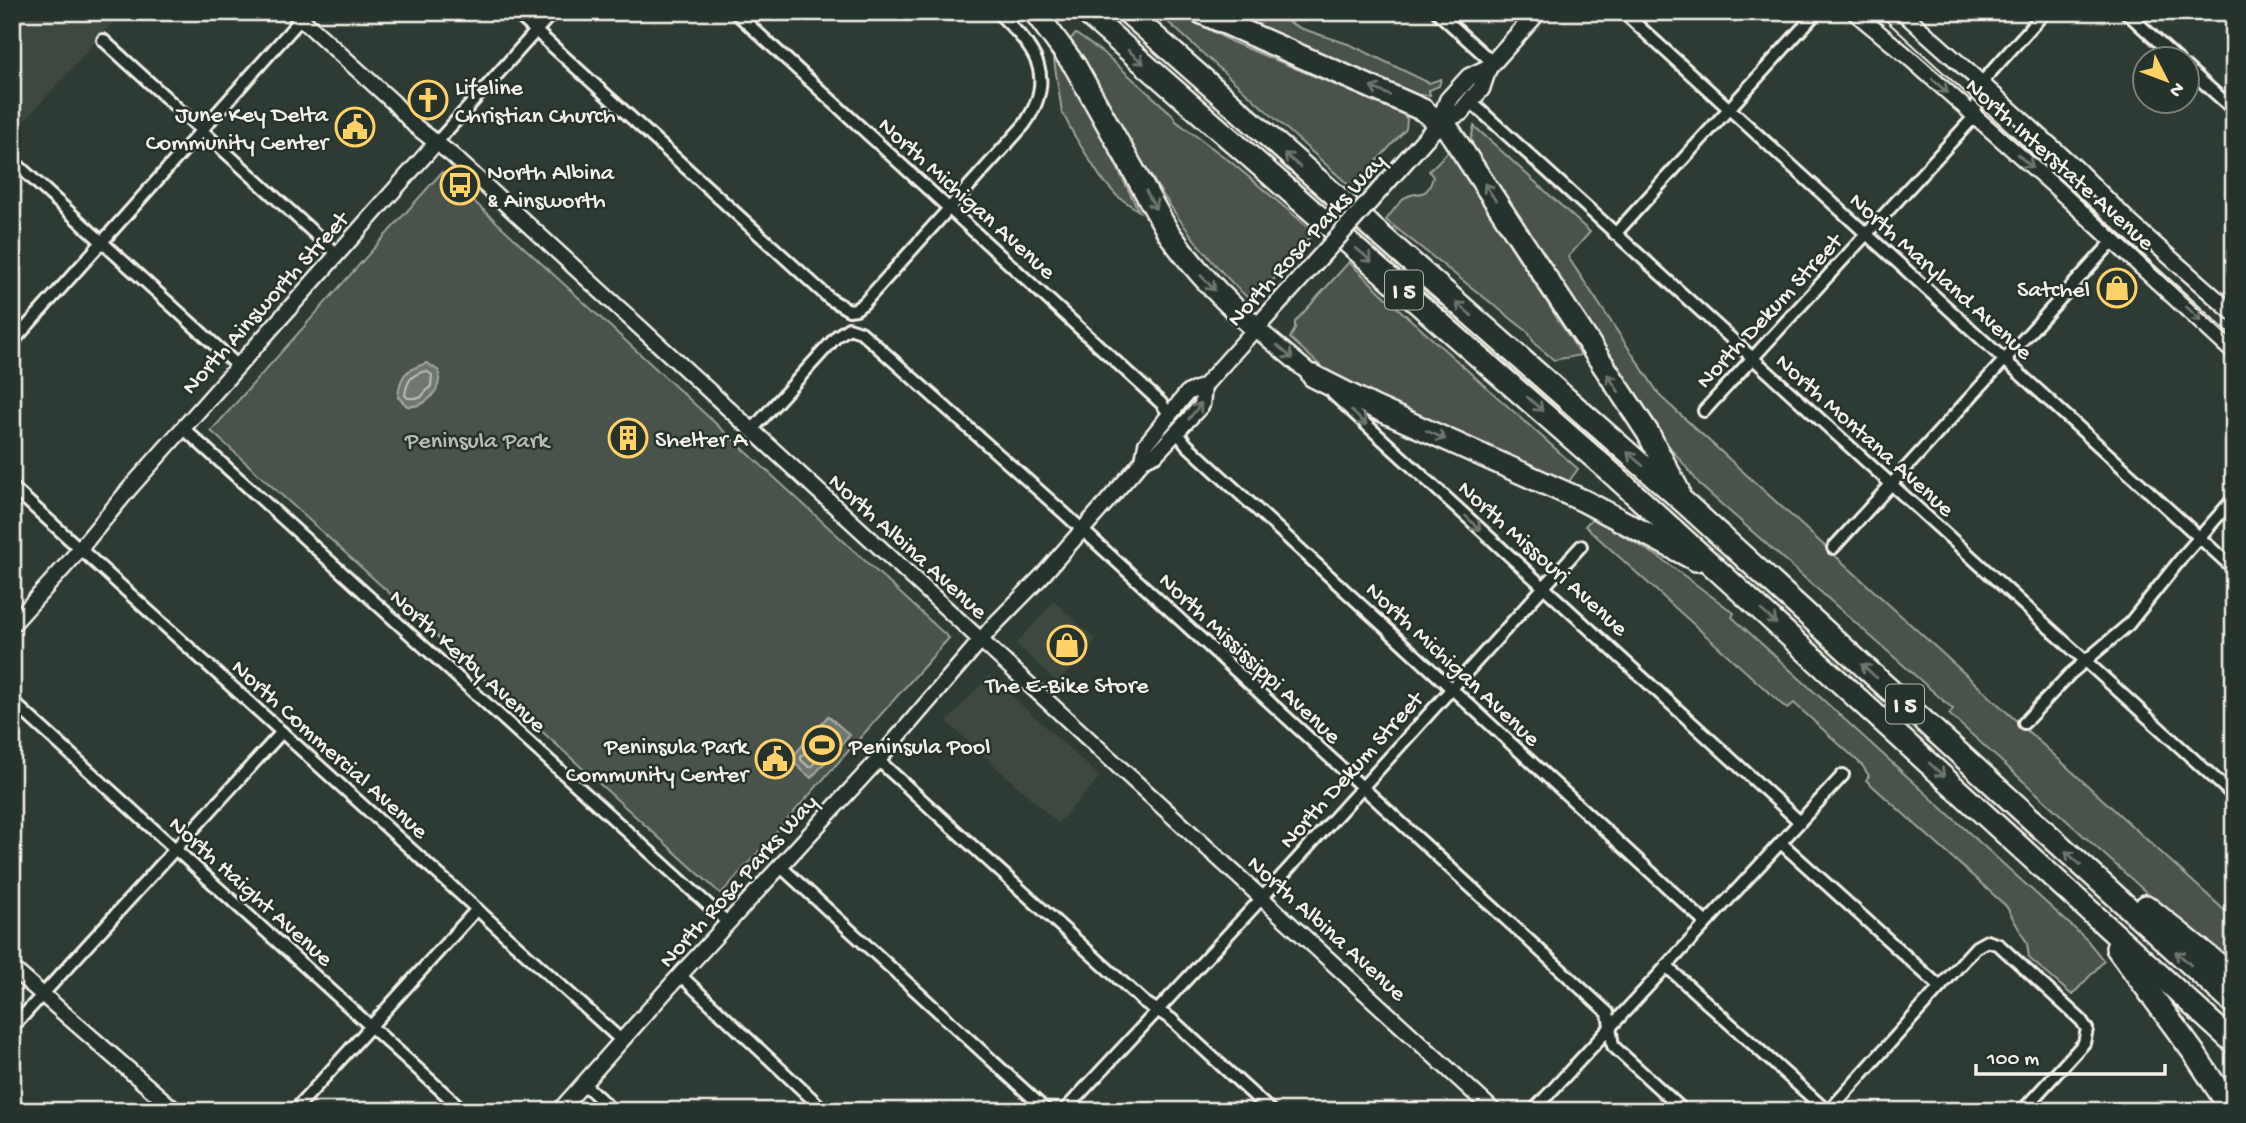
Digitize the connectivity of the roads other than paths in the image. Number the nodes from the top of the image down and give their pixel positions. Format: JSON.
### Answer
{"nodes":[{"id":1,"x":516,"y":12,"type":"edge"},
{"id":2,"x":552,"y":12,"type":"edge"},
{"id":3,"x":735,"y":12,"type":"edge"},
{"id":4,"x":997,"y":12,"type":"edge"},
{"id":5,"x":1035,"y":12,"type":"edge"},
{"id":6,"x":1085,"y":12,"type":"edge"},
{"id":7,"x":1127,"y":12,"type":"edge"},
{"id":8,"x":1200,"y":12,"type":"edge"},
{"id":9,"x":1437,"y":12,"type":"edge"},
{"id":10,"x":1538,"y":12,"type":"edge"},
{"id":11,"x":1623,"y":12,"type":"edge"},
{"id":12,"x":1816,"y":12,"type":"edge"},
{"id":13,"x":1854,"y":12,"type":"edge"},
{"id":14,"x":1902,"y":12,"type":"edge"},
{"id":15,"x":2045,"y":12,"type":"edge"},
{"id":16,"x":2126,"y":12,"type":"edge"},
{"id":17,"x":301,"y":14,"type":"edge"},
{"id":18,"x":536,"y":31,"type":"junction"},
{"id":19,"x":103,"y":40,"type":"dead end"},
{"id":20,"x":2163,"y":46,"type":"edge"},
{"id":21,"x":1490,"y":65,"type":"junction"},
{"id":22,"x":2200,"y":80,"type":"edge"},
{"id":23,"x":1982,"y":82,"type":"junction"},
{"id":24,"x":1471,"y":102,"type":"junction"},
{"id":25,"x":1728,"y":110,"type":"junction"},
{"id":26,"x":2234,"y":110,"type":"edge"},
{"id":27,"x":1974,"y":117,"type":"junction"},
{"id":28,"x":1440,"y":122,"type":"junction"},
{"id":29,"x":202,"y":130,"type":"junction"},
{"id":30,"x":436,"y":143,"type":"junction"},
{"id":31,"x":12,"y":160,"type":"edge"},
{"id":32,"x":949,"y":208,"type":"junction"},
{"id":33,"x":1615,"y":234,"type":"junction"},
{"id":34,"x":1866,"y":235,"type":"junction"},
{"id":35,"x":2114,"y":240,"type":"junction"},
{"id":36,"x":102,"y":242,"type":"junction"},
{"id":37,"x":337,"y":254,"type":"junction"},
{"id":38,"x":2234,"y":314,"type":"edge"},
{"id":39,"x":1256,"y":328,"type":"junction"},
{"id":40,"x":12,"y":343,"type":"edge"},
{"id":41,"x":2234,"y":353,"type":"edge"},
{"id":42,"x":1752,"y":358,"type":"junction"},
{"id":43,"x":2005,"y":360,"type":"junction"},
{"id":44,"x":238,"y":366,"type":"junction"},
{"id":45,"x":1313,"y":376,"type":"junction"},
{"id":46,"x":1204,"y":386,"type":"junction"},
{"id":47,"x":1704,"y":411,"type":"dead end"},
{"id":48,"x":1170,"y":415,"type":"junction"},
{"id":49,"x":183,"y":428,"type":"junction"},
{"id":50,"x":751,"y":431,"type":"junction"},
{"id":51,"x":1177,"y":432,"type":"junction"},
{"id":52,"x":1143,"y":460,"type":"junction"},
{"id":53,"x":1891,"y":485,"type":"junction"},
{"id":54,"x":12,"y":487,"type":"edge"},
{"id":55,"x":2234,"y":498,"type":"edge"},
{"id":56,"x":1686,"y":504,"type":"junction"},
{"id":57,"x":1082,"y":530,"type":"junction"},
{"id":58,"x":2198,"y":537,"type":"junction"},
{"id":59,"x":1581,"y":547,"type":"dead end"},
{"id":60,"x":80,"y":548,"type":"junction"},
{"id":61,"x":1833,"y":548,"type":"dead end"},
{"id":62,"x":2234,"y":569,"type":"edge"},
{"id":63,"x":1718,"y":571,"type":"junction"},
{"id":64,"x":1544,"y":588,"type":"junction"},
{"id":65,"x":12,"y":625,"type":"edge"},
{"id":66,"x":980,"y":641,"type":"junction"},
{"id":67,"x":2085,"y":662,"type":"junction"},
{"id":68,"x":1451,"y":688,"type":"junction"},
{"id":69,"x":12,"y":701,"type":"edge"},
{"id":70,"x":2024,"y":723,"type":"dead end"},
{"id":71,"x":282,"y":732,"type":"junction"},
{"id":72,"x":878,"y":760,"type":"junction"},
{"id":73,"x":1843,"y":775,"type":"dead end"},
{"id":74,"x":1363,"y":787,"type":"junction"},
{"id":75,"x":2234,"y":796,"type":"edge"},
{"id":76,"x":1800,"y":822,"type":"junction"},
{"id":77,"x":1781,"y":842,"type":"junction"},
{"id":78,"x":175,"y":849,"type":"junction"},
{"id":79,"x":780,"y":866,"type":"junction"},
{"id":80,"x":1262,"y":898,"type":"junction"},
{"id":81,"x":2123,"y":904,"type":"junction"},
{"id":82,"x":2086,"y":907,"type":"junction"},
{"id":83,"x":477,"y":909,"type":"junction"},
{"id":84,"x":1705,"y":922,"type":"junction"},
{"id":85,"x":728,"y":923,"type":"junction"},
{"id":86,"x":1666,"y":966,"type":"junction"},
{"id":87,"x":12,"y":968,"type":"edge"},
{"id":88,"x":680,"y":975,"type":"junction"},
{"id":89,"x":2234,"y":977,"type":"edge"},
{"id":90,"x":1940,"y":987,"type":"junction"},
{"id":91,"x":43,"y":994,"type":"junction"},
{"id":92,"x":2234,"y":1004,"type":"edge"},
{"id":93,"x":1158,"y":1011,"type":"junction"},
{"id":94,"x":371,"y":1026,"type":"junction"},
{"id":95,"x":1611,"y":1027,"type":"junction"},
{"id":96,"x":12,"y":1028,"type":"edge"},
{"id":97,"x":622,"y":1041,"type":"junction"},
{"id":98,"x":2234,"y":1042,"type":"edge"},
{"id":99,"x":583,"y":1083,"type":"junction"},
{"id":100,"x":176,"y":1111,"type":"edge"},
{"id":101,"x":294,"y":1111,"type":"edge"},
{"id":102,"x":464,"y":1111,"type":"edge"},
{"id":103,"x":559,"y":1111,"type":"edge"},
{"id":104,"x":612,"y":1111,"type":"edge"},
{"id":105,"x":825,"y":1111,"type":"edge"},
{"id":106,"x":1046,"y":1111,"type":"edge"},
{"id":107,"x":1064,"y":1111,"type":"edge"},
{"id":108,"x":1271,"y":1111,"type":"edge"},
{"id":109,"x":1494,"y":1111,"type":"edge"},
{"id":110,"x":1533,"y":1111,"type":"edge"},
{"id":111,"x":1684,"y":1111,"type":"edge"},
{"id":112,"x":1828,"y":1111,"type":"edge"},
{"id":113,"x":2022,"y":1111,"type":"edge"},
{"id":114,"x":2232,"y":1111,"type":"edge"}],
"edges":[{"from":1,"to":18,"type":"street"},
{"from":2,"to":18,"type":"street","name":"North Ainsworth Street"},
{"from":3,"to":32,"type":"street","name":"North Michigan Avenue"},
{"from":4,"to":32,"type":"street"},
{"from":5,"to":39,"type":"highway","one_way":true},
{"from":6,"to":63,"type":"highway","number":"I 5","one_way":true},
{"from":56,"to":7,"type":"highway","number":"I 5","one_way":true},
{"from":28,"to":8,"type":"highway","one_way":true},
{"from":9,"to":21,"type":"street"},
{"from":10,"to":21,"type":"main road","name":"North Rosa Parks Way"},
{"from":11,"to":25,"type":"street","name":"North Maryland Avenue"},
{"from":12,"to":25,"type":"street"},
{"from":13,"to":27,"type":"street","name":"North Interstate Avenue","one_way":true},
{"from":14,"to":23,"type":"street","name":"North Interstate Avenue"},
{"from":15,"to":23,"type":"street","name":"North Dekum Street"},
{"from":16,"to":20,"type":"street"},
{"from":17,"to":29,"type":"street"},
{"from":17,"to":30,"type":"street","name":"North Albina Avenue"},
{"from":18,"to":30,"type":"street","name":"North Ainsworth Street"},
{"from":18,"to":32,"type":"street"},
{"from":19,"to":29,"type":"street"},
{"from":21,"to":24,"type":"main road","name":"North Rosa Parks Way"},
{"from":21,"to":28,"type":"main road","name":"North Rosa Parks Way"},
{"from":22,"to":26,"type":"street"},
{"from":23,"to":27,"type":"street","name":"North Dekum Street"},
{"from":23,"to":38,"type":"street","name":"North Interstate Avenue"},
{"from":24,"to":28,"type":"main road","name":"North Rosa Parks Way"},
{"from":24,"to":33,"type":"street","name":"North Montana Avenue"},
{"from":25,"to":33,"type":"street"},
{"from":25,"to":34,"type":"street","name":"North Maryland Avenue"},
{"from":27,"to":34,"type":"street","name":"North Dekum Street"},
{"from":27,"to":35,"type":"street","name":"North Interstate Avenue","one_way":true},
{"from":28,"to":39,"type":"main road","name":"North Rosa Parks Way","bridge":true},
{"from":56,"to":28,"type":"highway","one_way":true},
{"from":29,"to":36,"type":"street"},
{"from":29,"to":37,"type":"street"},
{"from":30,"to":37,"type":"street","name":"North Ainsworth Street"},
{"from":30,"to":50,"type":"street","name":"North Albina Avenue"},
{"from":31,"to":36,"type":"street"},
{"from":32,"to":48,"type":"street","name":"North Michigan Avenue"},
{"from":33,"to":42,"type":"street","name":"North Montana Avenue"},
{"from":34,"to":42,"type":"street","name":"North Dekum Street"},
{"from":34,"to":43,"type":"street","name":"North Maryland Avenue"},
{"from":35,"to":41,"type":"street","name":"North Interstate Avenue","one_way":true},
{"from":35,"to":43,"type":"street"},
{"from":36,"to":40,"type":"street"},
{"from":36,"to":44,"type":"street"},
{"from":37,"to":44,"type":"street","name":"North Ainsworth Street"},
{"from":39,"to":45,"type":"main road","name":"North Missouri Avenue","one_way":true},
{"from":39,"to":46,"type":"street","name":"North Rosa Parks Way"},
{"from":42,"to":47,"type":"street","name":"North Dekum Street"},
{"from":42,"to":53,"type":"street","name":"North Montana Avenue"},
{"from":43,"to":53,"type":"street"},
{"from":43,"to":58,"type":"street","name":"North Maryland Avenue"},
{"from":44,"to":49,"type":"street","name":"North Ainsworth Street"},
{"from":45,"to":63,"type":"highway","one_way":true},
{"from":45,"to":64,"type":"street","name":"North Missouri Avenue","one_way":true},
{"from":46,"to":48,"type":"street","name":"North Rosa Parks Way"},
{"from":51,"to":46,"type":"street","name":"North Rosa Parks Way","one_way":true},
{"from":48,"to":52,"type":"street","name":"North Rosa Parks Way"},
{"from":49,"to":60,"type":"street","name":"North Ainsworth Street"},
{"from":49,"to":85,"type":"street","name":"North Kerby Avenue"},
{"from":50,"to":57,"type":"street","name":"North Mississippi Avenue"},
{"from":50,"to":66,"type":"street","name":"North Albina Avenue"},
{"from":51,"to":52,"type":"street","name":"North Rosa Parks Way"},
{"from":51,"to":68,"type":"street","name":"North Michigan Avenue"},
{"from":52,"to":57,"type":"street","name":"North Rosa Parks Way"},
{"from":53,"to":61,"type":"street"},
{"from":53,"to":67,"type":"street","name":"North Montana Avenue"},
{"from":54,"to":60,"type":"street","name":"North Commercial Avenue"},
{"from":55,"to":58,"type":"street"},
{"from":81,"to":56,"type":"highway","number":"I 5","one_way":true},
{"from":57,"to":66,"type":"street","name":"North Rosa Parks Way"},
{"from":57,"to":74,"type":"street","name":"North Mississippi Avenue"},
{"from":58,"to":62,"type":"street","name":"North Maryland Avenue"},
{"from":58,"to":67,"type":"street"},
{"from":59,"to":64,"type":"street","name":"North Dekum Street"},
{"from":60,"to":65,"type":"street","name":"North Ainsworth Street"},
{"from":60,"to":71,"type":"street","name":"North Commercial Avenue"},
{"from":63,"to":82,"type":"highway","number":"I 5","one_way":true},
{"from":64,"to":68,"type":"street","name":"North Dekum Street"},
{"from":64,"to":76,"type":"street","name":"North Missouri Avenue"},
{"from":66,"to":72,"type":"street","name":"North Rosa Parks Way"},
{"from":66,"to":80,"type":"street","name":"North Albina Avenue"},
{"from":67,"to":70,"type":"street"},
{"from":67,"to":75,"type":"street","name":"North Montana Avenue"},
{"from":68,"to":74,"type":"street","name":"North Dekum Street"},
{"from":68,"to":84,"type":"street","name":"North Michigan Avenue"},
{"from":69,"to":78,"type":"street","name":"North Haight Avenue"},
{"from":71,"to":78,"type":"street"},
{"from":71,"to":83,"type":"street","name":"North Commercial Avenue"},
{"from":72,"to":79,"type":"street","name":"North Rosa Parks Way"},
{"from":72,"to":93,"type":"street"},
{"from":73,"to":76,"type":"street"},
{"from":74,"to":80,"type":"street","name":"North Dekum Street"},
{"from":74,"to":95,"type":"street","name":"North Mississippi Avenue"},
{"from":76,"to":77,"type":"street"},
{"from":77,"to":84,"type":"street"},
{"from":77,"to":90,"type":"street"},
{"from":78,"to":91,"type":"street"},
{"from":78,"to":94,"type":"street","name":"North Haight Avenue"},
{"from":79,"to":85,"type":"street","name":"North Rosa Parks Way"},
{"from":79,"to":106,"type":"street"},
{"from":80,"to":93,"type":"street","name":"North Dekum Street"},
{"from":80,"to":109,"type":"street","name":"North Albina Avenue"},
{"from":81,"to":89,"type":"highway"},
{"from":92,"to":81,"type":"highway","number":"I 5","one_way":true},
{"from":82,"to":98,"type":"highway","number":"I 5"},
{"from":82,"to":114,"type":"highway"},
{"from":83,"to":94,"type":"street"},
{"from":83,"to":97,"type":"street","name":"North Commercial Avenue"},
{"from":84,"to":86,"type":"street"},
{"from":85,"to":88,"type":"street","name":"North Rosa Parks Way"},
{"from":86,"to":95,"type":"street"},
{"from":86,"to":112,"type":"street"},
{"from":87,"to":91,"type":"street"},
{"from":88,"to":97,"type":"street","name":"North Rosa Parks Way"},
{"from":88,"to":105,"type":"street"},
{"from":90,"to":112,"type":"street"},
{"from":90,"to":113,"type":"street"},
{"from":91,"to":96,"type":"street"},
{"from":91,"to":100,"type":"street"},
{"from":93,"to":107,"type":"street","name":"North Dekum Street"},
{"from":93,"to":108,"type":"street"},
{"from":94,"to":101,"type":"street"},
{"from":94,"to":102,"type":"street","name":"North Haight Avenue"},
{"from":95,"to":110,"type":"street"},
{"from":95,"to":111,"type":"street","name":"North Mississippi Avenue"},
{"from":97,"to":99,"type":"street","name":"North Rosa Parks Way"},
{"from":99,"to":103,"type":"street","name":"North Rosa Parks Way"},
{"from":99,"to":104,"type":"street"}]}
